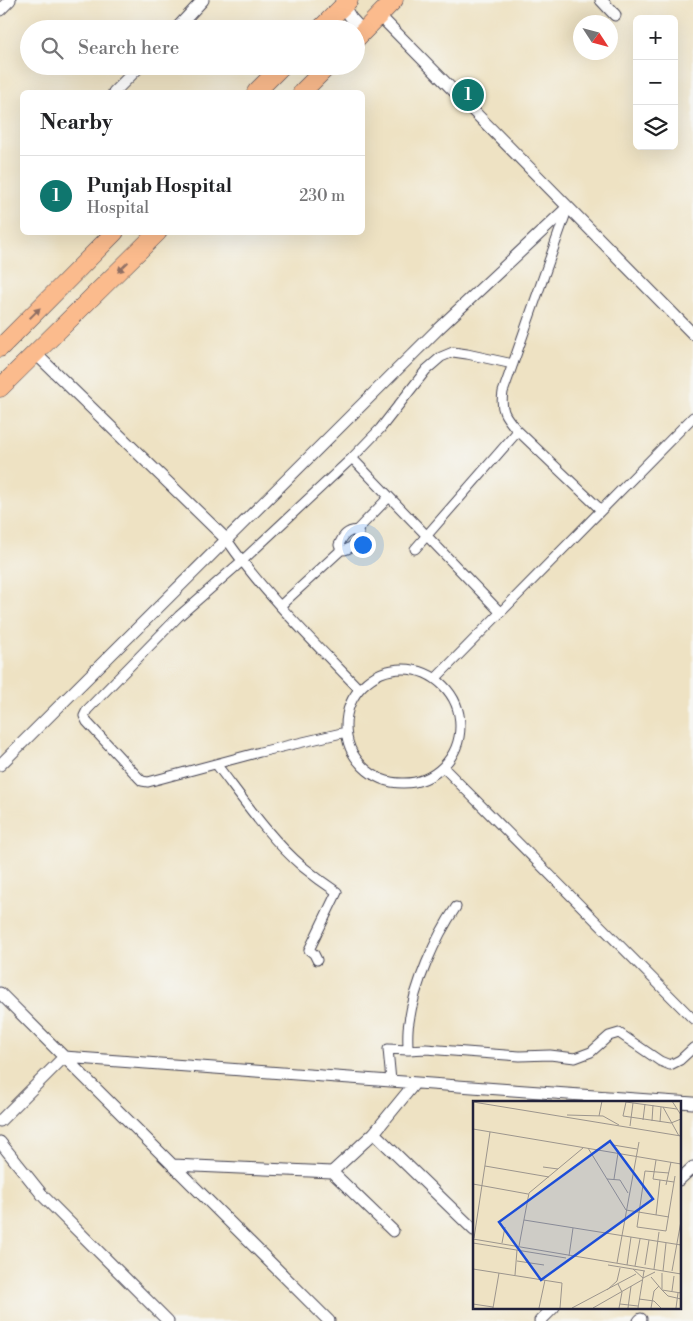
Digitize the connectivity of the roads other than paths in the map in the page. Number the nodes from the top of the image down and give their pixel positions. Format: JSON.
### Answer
{"nodes":[{"id":1,"x":10,"y":0,"type":"edge"},
{"id":2,"x":203,"y":0,"type":"edge"},
{"id":3,"x":601,"y":0,"type":"edge"},
{"id":4,"x":392,"y":1,"type":"edge"},
{"id":5,"x":344,"y":2,"type":"edge"},
{"id":6,"x":0,"y":10,"type":"edge"},
{"id":7,"x":615,"y":15,"type":"dead end"},
{"id":8,"x":380,"y":16,"type":"junction"},
{"id":9,"x":184,"y":20,"type":"edge"},
{"id":10,"x":328,"y":20,"type":"edge"},
{"id":11,"x":352,"y":20,"type":"edge"},
{"id":12,"x":365,"y":30,"type":"edge"},
{"id":13,"x":131,"y":75,"type":"edge"},
{"id":14,"x":273,"y":75,"type":"edge"},
{"id":15,"x":319,"y":75,"type":"edge"},
{"id":16,"x":116,"y":90,"type":"edge"},
{"id":17,"x":258,"y":90,"type":"edge"},
{"id":18,"x":304,"y":90,"type":"edge"},
{"id":19,"x":568,"y":207,"type":"junction"},
{"id":20,"x":112,"y":235,"type":"edge"},
{"id":21,"x":155,"y":235,"type":"edge"},
{"id":22,"x":693,"y":334,"type":"edge"},
{"id":23,"x":0,"y":348,"type":"edge"},
{"id":24,"x":35,"y":353,"type":"junction"},
{"id":25,"x":513,"y":364,"type":"junction"},
{"id":26,"x":0,"y":388,"type":"edge"},
{"id":27,"x":693,"y":417,"type":"edge"},
{"id":28,"x":518,"y":431,"type":"junction"},
{"id":29,"x":352,"y":458,"type":"junction"},
{"id":30,"x":389,"y":497,"type":"junction"},
{"id":31,"x":601,"y":510,"type":"junction"},
{"id":32,"x":427,"y":536,"type":"junction"},
{"id":33,"x":227,"y":540,"type":"junction"},
{"id":34,"x":415,"y":549,"type":"dead end"},
{"id":35,"x":242,"y":561,"type":"junction"},
{"id":36,"x":280,"y":606,"type":"junction"},
{"id":37,"x":500,"y":612,"type":"junction"},
{"id":38,"x":436,"y":678,"type":"junction"},
{"id":39,"x":359,"y":689,"type":"junction"},
{"id":40,"x":346,"y":732,"type":"junction"},
{"id":41,"x":216,"y":764,"type":"junction"},
{"id":42,"x":0,"y":765,"type":"edge"},
{"id":43,"x":443,"y":767,"type":"junction"},
{"id":44,"x":456,"y":907,"type":"dead end"},
{"id":45,"x":317,"y":960,"type":"dead end"},
{"id":46,"x":0,"y":993,"type":"edge"},
{"id":47,"x":693,"y":1019,"type":"edge"},
{"id":48,"x":693,"y":1048,"type":"edge"},
{"id":49,"x":408,"y":1050,"type":"junction"},
{"id":50,"x":64,"y":1057,"type":"junction"},
{"id":51,"x":391,"y":1081,"type":"junction"},
{"id":52,"x":415,"y":1083,"type":"junction"},
{"id":53,"x":671,"y":1101,"type":"edge"},
{"id":54,"x":0,"y":1121,"type":"edge"},
{"id":55,"x":374,"y":1133,"type":"junction"},
{"id":56,"x":0,"y":1142,"type":"edge"},
{"id":57,"x":173,"y":1165,"type":"junction"},
{"id":58,"x":693,"y":1167,"type":"edge"},
{"id":59,"x":332,"y":1172,"type":"junction"},
{"id":60,"x":680,"y":1179,"type":"edge"},
{"id":61,"x":473,"y":1229,"type":"edge"},
{"id":62,"x":393,"y":1231,"type":"dead end"},
{"id":63,"x":553,"y":1308,"type":"edge"},
{"id":64,"x":168,"y":1321,"type":"edge"},
{"id":65,"x":329,"y":1321,"type":"edge"},
{"id":66,"x":540,"y":1321,"type":"edge"}],
"edges":[{"from":1,"to":6,"type":"street"},
{"from":2,"to":9,"type":"street"},
{"from":3,"to":7,"type":"street"},
{"from":4,"to":8,"type":"highway"},
{"from":5,"to":10,"type":"highway"},
{"from":5,"to":11,"type":"street"},
{"from":8,"to":12,"type":"highway"},
{"from":8,"to":19,"type":"street"},
{"from":13,"to":16,"type":"street"},
{"from":14,"to":17,"type":"highway"},
{"from":15,"to":18,"type":"highway"},
{"from":19,"to":22,"type":"street"},
{"from":19,"to":25,"type":"street"},
{"from":19,"to":33,"type":"street"},
{"from":23,"to":20,"type":"highway","one_way":true},
{"from":21,"to":24,"type":"highway","one_way":true},
{"from":24,"to":26,"type":"highway"},
{"from":24,"to":33,"type":"street"},
{"from":25,"to":28,"type":"street"},
{"from":25,"to":29,"type":"street"},
{"from":27,"to":31,"type":"street"},
{"from":28,"to":31,"type":"street"},
{"from":28,"to":32,"type":"street"},
{"from":29,"to":30,"type":"street"},
{"from":29,"to":35,"type":"street"},
{"from":30,"to":32,"type":"street"},
{"from":30,"to":36,"type":"street"},
{"from":31,"to":37,"type":"street"},
{"from":32,"to":34,"type":"street"},
{"from":32,"to":37,"type":"street"},
{"from":33,"to":35,"type":"street"},
{"from":33,"to":42,"type":"street"},
{"from":35,"to":36,"type":"street"},
{"from":35,"to":41,"type":"street"},
{"from":36,"to":39,"type":"street"},
{"from":37,"to":38,"type":"street"},
{"from":38,"to":39,"type":"street"},
{"from":38,"to":43,"type":"street"},
{"from":39,"to":40,"type":"street"},
{"from":40,"to":41,"type":"street"},
{"from":40,"to":43,"type":"street"},
{"from":41,"to":45,"type":"street"},
{"from":43,"to":47,"type":"street"},
{"from":44,"to":49,"type":"street"},
{"from":46,"to":50,"type":"street"},
{"from":48,"to":49,"type":"street"},
{"from":49,"to":51,"type":"street"},
{"from":50,"to":51,"type":"street"},
{"from":50,"to":54,"type":"street"},
{"from":50,"to":57,"type":"street"},
{"from":51,"to":52,"type":"street"},
{"from":52,"to":53,"type":"street"},
{"from":52,"to":55,"type":"street"},
{"from":55,"to":59,"type":"street"},
{"from":55,"to":61,"type":"street"},
{"from":56,"to":64,"type":"street"},
{"from":57,"to":59,"type":"street"},
{"from":57,"to":65,"type":"street"},
{"from":58,"to":60,"type":"street"},
{"from":59,"to":62,"type":"street"},
{"from":63,"to":66,"type":"street"}]}
